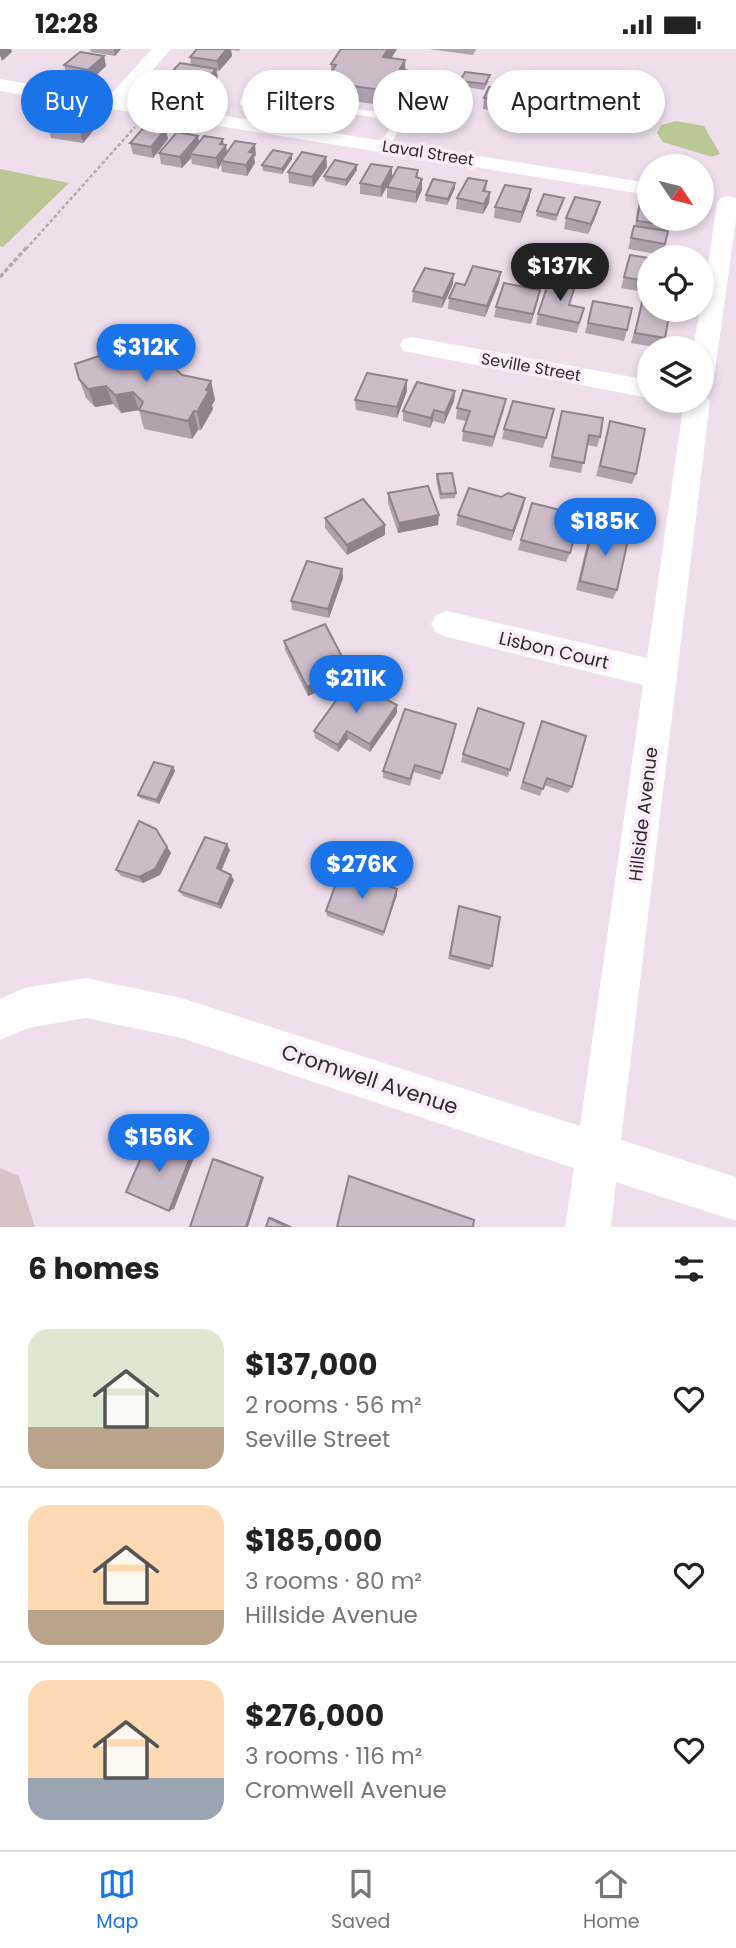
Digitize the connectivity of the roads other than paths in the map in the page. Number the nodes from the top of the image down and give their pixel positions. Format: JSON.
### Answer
{"nodes":[{"id":1,"x":162,"y":49,"type":"edge"},
{"id":2,"x":0,"y":85,"type":"edge"},
{"id":3,"x":114,"y":103,"type":"junction"},
{"id":4,"x":359,"y":112,"type":"edge"},
{"id":5,"x":242,"y":123,"type":"edge"},
{"id":6,"x":303,"y":133,"type":"edge"},
{"id":7,"x":385,"y":146,"type":"junction"},
{"id":8,"x":637,"y":187,"type":"edge"},
{"id":9,"x":714,"y":199,"type":"edge"},
{"id":10,"x":732,"y":202,"type":"edge"},
{"id":11,"x":708,"y":336,"type":"edge"},
{"id":12,"x":412,"y":345,"type":"dead end"},
{"id":13,"x":637,"y":387,"type":"edge"},
{"id":14,"x":694,"y":413,"type":"edge"},
{"id":15,"x":447,"y":624,"type":"dead end"},
{"id":16,"x":661,"y":675,"type":"junction"},
{"id":17,"x":0,"y":1020,"type":"edge"},
{"id":18,"x":599,"y":1153,"type":"junction"},
{"id":19,"x":0,"y":1195,"type":"edge"},
{"id":20,"x":736,"y":1199,"type":"edge"},
{"id":21,"x":7,"y":1227,"type":"edge"},
{"id":22,"x":588,"y":1227,"type":"edge"}],
"edges":[{"from":1,"to":3,"type":"street"},
{"from":2,"to":3,"type":"street","name":"Laval Street"},
{"from":3,"to":5,"type":"street","name":"Laval Street"},
{"from":4,"to":7,"type":"lane"},
{"from":6,"to":7,"type":"street","name":"Laval Street"},
{"from":7,"to":8,"type":"street","name":"Laval Street"},
{"from":9,"to":10,"type":"street"},
{"from":10,"to":11,"type":"street"},
{"from":12,"to":13,"type":"street","name":"Seville Street"},
{"from":14,"to":16,"type":"street","name":"Hillside Avenue"},
{"from":15,"to":16,"type":"street","name":"Lisbon Court"},
{"from":16,"to":18,"type":"street","name":"Hillside Avenue"},
{"from":17,"to":18,"type":"street","name":"Cromwell Avenue"},
{"from":18,"to":20,"type":"street","name":"Cromwell Avenue"},
{"from":18,"to":22,"type":"street","name":"Hillside Avenue"},
{"from":19,"to":21,"type":"main road"}]}
